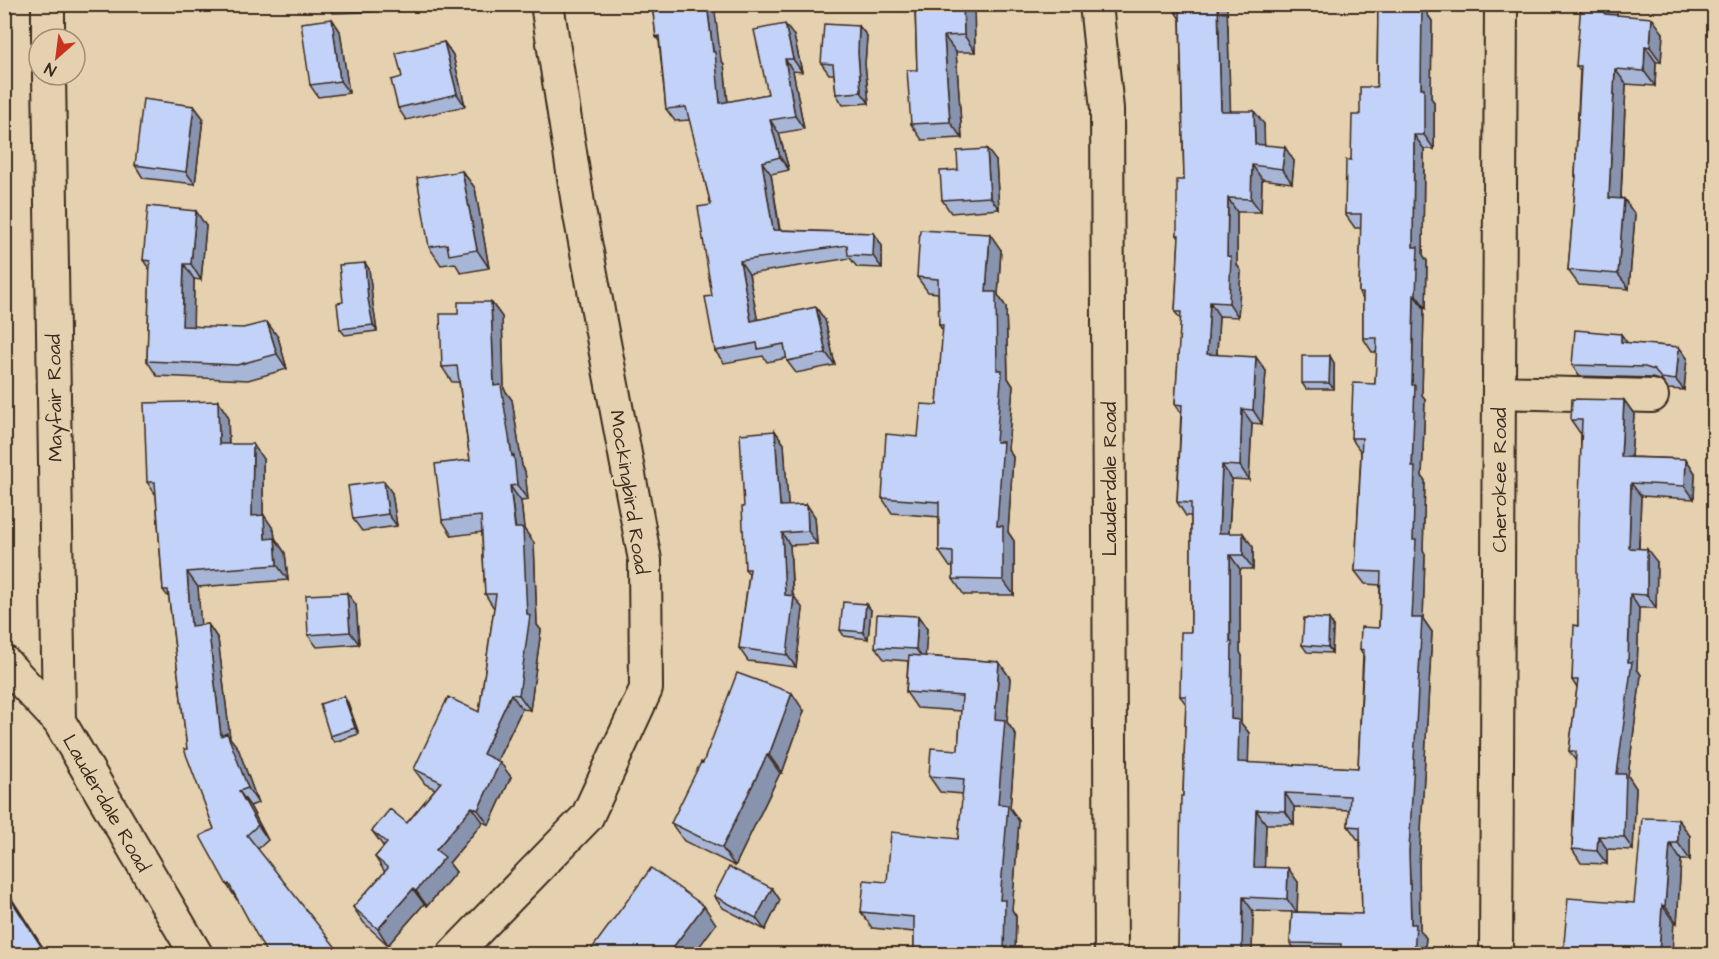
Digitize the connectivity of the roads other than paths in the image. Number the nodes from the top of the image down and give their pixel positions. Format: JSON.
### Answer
{"nodes":[{"id":1,"x":48,"y":4,"type":"edge"},
{"id":2,"x":547,"y":4,"type":"edge"},
{"id":3,"x":1096,"y":4,"type":"edge"},
{"id":4,"x":1501,"y":4,"type":"edge"},
{"id":5,"x":48,"y":27,"type":"edge"},
{"id":6,"x":49,"y":87,"type":"edge"},
{"id":7,"x":1499,"y":392,"type":"junction"},
{"id":8,"x":1652,"y":396,"type":"dead end"},
{"id":9,"x":4,"y":662,"type":"edge"},
{"id":10,"x":59,"y":721,"type":"junction"},
{"id":11,"x":196,"y":954,"type":"edge"},
{"id":12,"x":454,"y":954,"type":"edge"},
{"id":13,"x":1111,"y":954,"type":"edge"},
{"id":14,"x":1496,"y":954,"type":"edge"}],
"edges":[{"from":1,"to":5,"type":"street"},
{"from":2,"to":12,"type":"street","name":"Mockingbird Road"},
{"from":3,"to":13,"type":"street","name":"Lauderdale Road"},
{"from":4,"to":7,"type":"street","name":"Cherokee Road"},
{"from":6,"to":10,"type":"street","name":"Mayfair Road"},
{"from":7,"to":8,"type":"street"},
{"from":7,"to":14,"type":"street","name":"Cherokee Road"},
{"from":9,"to":10,"type":"street","name":"Lauderdale Road"},
{"from":10,"to":11,"type":"street","name":"Lauderdale Road"}]}
